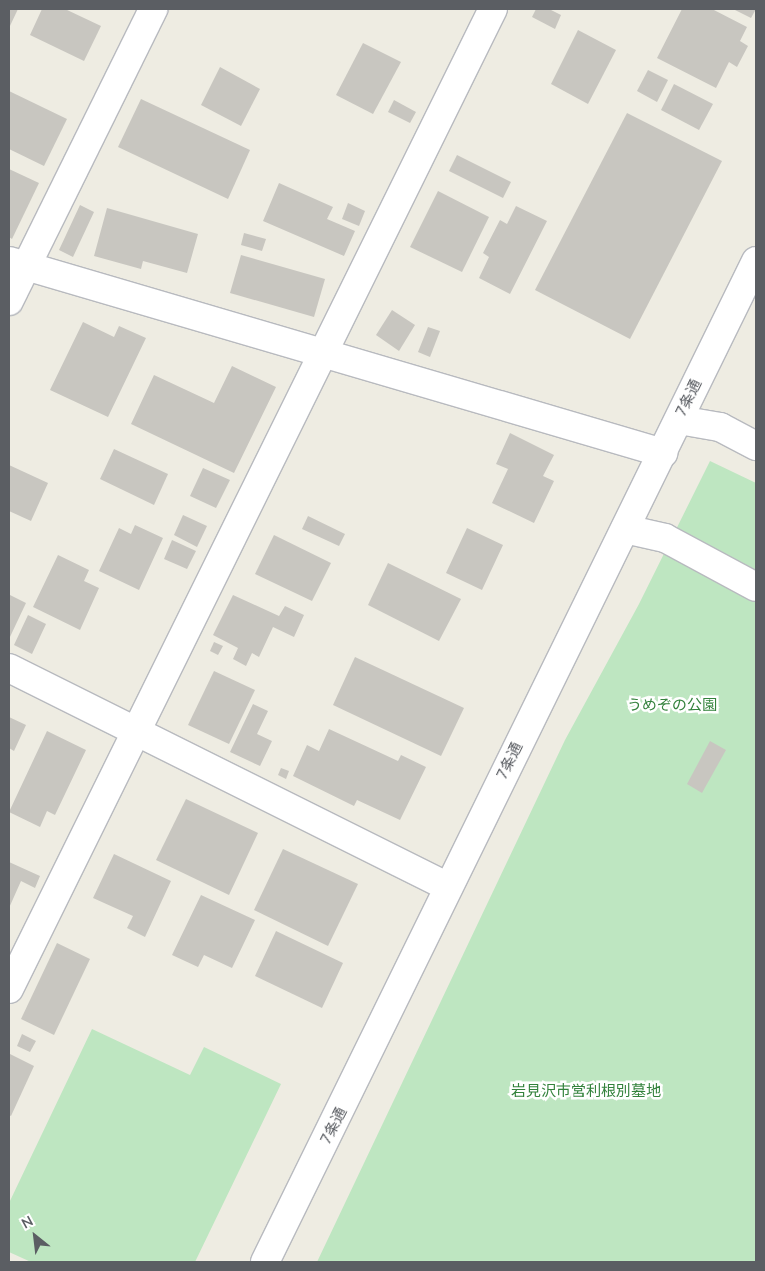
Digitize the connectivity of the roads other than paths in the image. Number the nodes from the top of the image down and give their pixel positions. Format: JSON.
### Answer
{"nodes":[{"id":1,"x":153,"y":9,"type":"edge"},
{"id":2,"x":493,"y":9,"type":"edge"},
{"id":3,"x":756,"y":261,"type":"edge"},
{"id":4,"x":17,"y":264,"type":"edge"},
{"id":5,"x":9,"y":302,"type":"edge"},
{"id":6,"x":324,"y":354,"type":"junction"},
{"id":7,"x":679,"y":420,"type":"junction"},
{"id":8,"x":756,"y":446,"type":"edge"},
{"id":9,"x":662,"y":453,"type":"junction"},
{"id":10,"x":625,"y":529,"type":"junction"},
{"id":11,"x":756,"y":587,"type":"edge"},
{"id":12,"x":9,"y":668,"type":"edge"},
{"id":13,"x":134,"y":729,"type":"junction"},
{"id":14,"x":448,"y":887,"type":"junction"},
{"id":15,"x":9,"y":989,"type":"edge"},
{"id":16,"x":265,"y":1262,"type":"edge"}],
"edges":[{"from":1,"to":4,"type":"street"},
{"from":2,"to":6,"type":"street"},
{"from":3,"to":7,"type":"street","name":"7条通"},
{"from":4,"to":5,"type":"street"},
{"from":4,"to":6,"type":"street"},
{"from":6,"to":9,"type":"street"},
{"from":6,"to":13,"type":"street"},
{"from":7,"to":8,"type":"street"},
{"from":7,"to":9,"type":"street","name":"7条通"},
{"from":9,"to":10,"type":"street","name":"7条通"},
{"from":10,"to":11,"type":"street"},
{"from":10,"to":14,"type":"street","name":"7条通"},
{"from":12,"to":13,"type":"street"},
{"from":13,"to":14,"type":"street"},
{"from":13,"to":15,"type":"street"},
{"from":14,"to":16,"type":"street","name":"7条通"}]}
